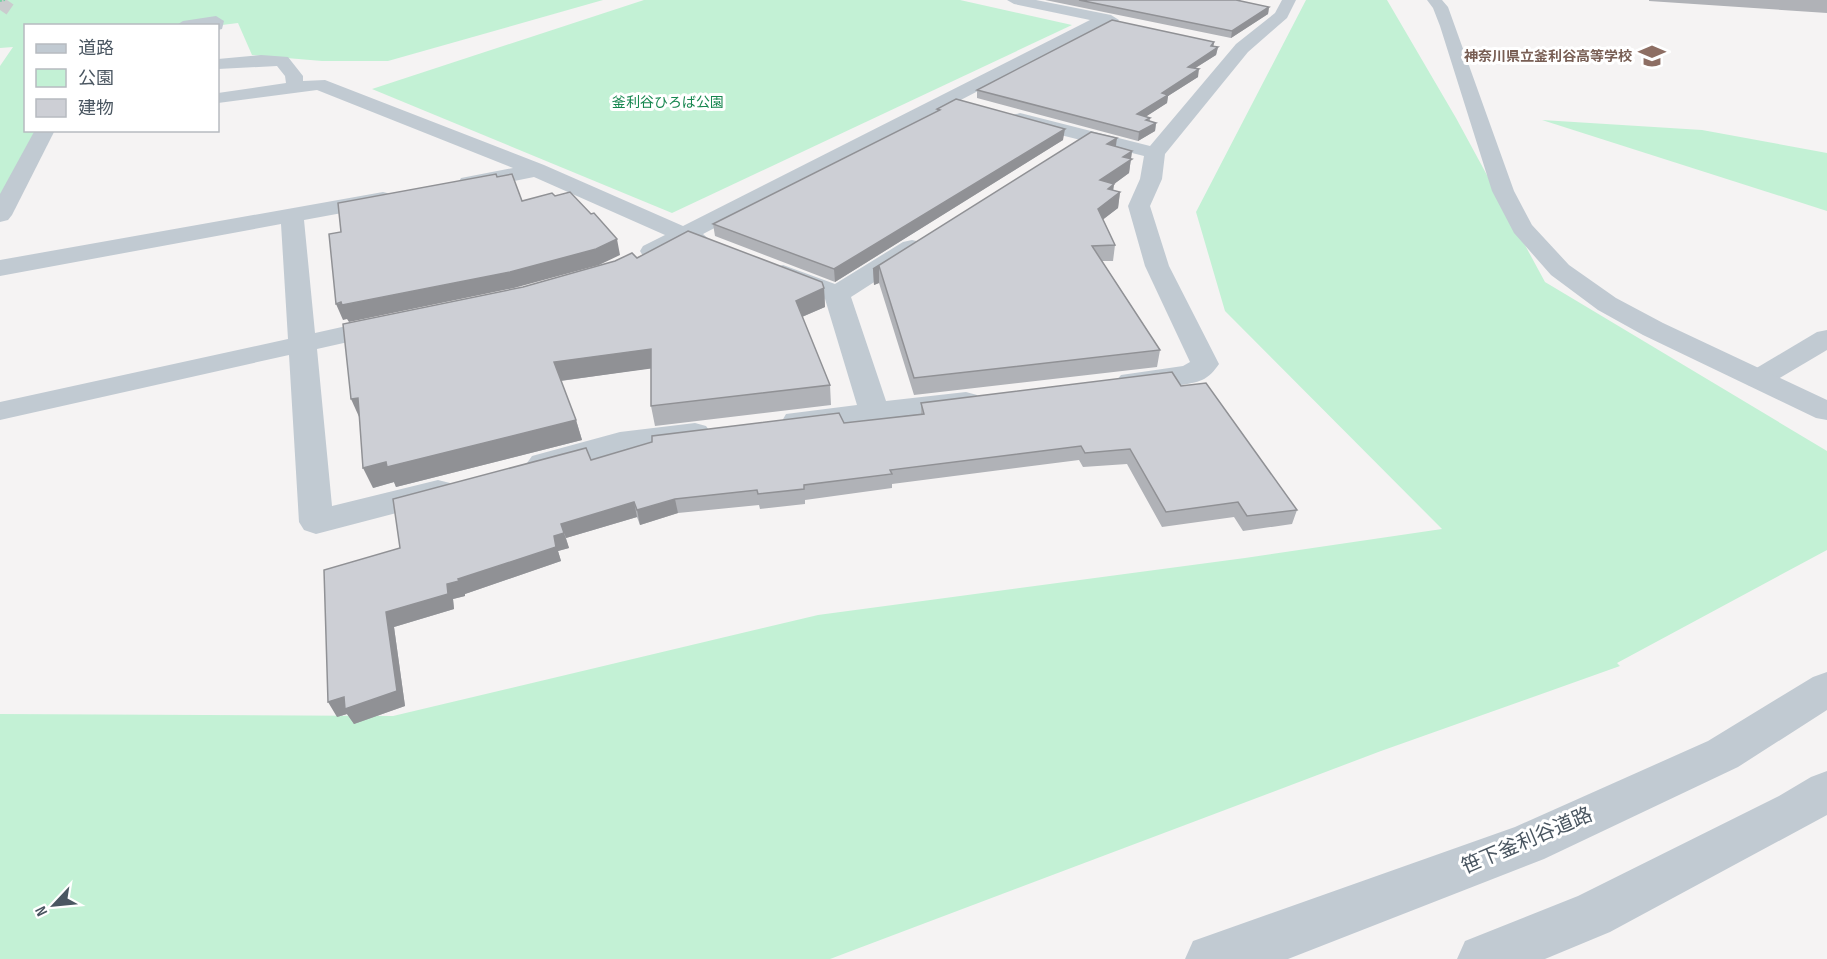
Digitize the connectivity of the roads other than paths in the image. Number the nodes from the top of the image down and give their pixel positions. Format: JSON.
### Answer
{"nodes":[{"id":1,"x":1014,"y":0,"type":"edge"},
{"id":2,"x":1434,"y":0,"type":"edge"},
{"id":3,"x":1282,"y":2,"type":"edge"},
{"id":4,"x":196,"y":24,"type":"edge"},
{"id":5,"x":216,"y":24,"type":"edge"},
{"id":6,"x":219,"y":64,"type":"edge"},
{"id":7,"x":295,"y":87,"type":"junction"},
{"id":8,"x":219,"y":98,"type":"edge"},
{"id":9,"x":1006,"y":115,"type":"edge"},
{"id":10,"x":44,"y":132,"type":"edge"},
{"id":11,"x":1086,"y":137,"type":"junction"},
{"id":12,"x":1066,"y":150,"type":"edge"},
{"id":13,"x":1155,"y":153,"type":"junction"},
{"id":14,"x":536,"y":170,"type":"junction"},
{"id":15,"x":443,"y":188,"type":"edge"},
{"id":16,"x":408,"y":194,"type":"edge"},
{"id":17,"x":0,"y":215,"type":"edge"},
{"id":18,"x":292,"y":215,"type":"junction"},
{"id":19,"x":686,"y":236,"type":"junction"},
{"id":20,"x":927,"y":237,"type":"edge"},
{"id":21,"x":718,"y":248,"type":"edge"},
{"id":22,"x":628,"y":263,"type":"edge"},
{"id":23,"x":762,"y":265,"type":"edge"},
{"id":24,"x":0,"y":268,"type":"edge"},
{"id":25,"x":837,"y":294,"type":"junction"},
{"id":26,"x":405,"y":321,"type":"edge"},
{"id":27,"x":1827,"y":338,"type":"edge"},
{"id":28,"x":303,"y":342,"type":"junction"},
{"id":29,"x":1758,"y":379,"type":"junction"},
{"id":30,"x":1109,"y":384,"type":"edge"},
{"id":31,"x":992,"y":398,"type":"edge"},
{"id":32,"x":0,"y":411,"type":"edge"},
{"id":33,"x":874,"y":411,"type":"junction"},
{"id":34,"x":1827,"y":411,"type":"edge"},
{"id":35,"x":770,"y":424,"type":"edge"},
{"id":36,"x":724,"y":430,"type":"edge"},
{"id":37,"x":517,"y":470,"type":"edge"},
{"id":38,"x":461,"y":485,"type":"edge"},
{"id":39,"x":1827,"y":689,"type":"edge"},
{"id":40,"x":1827,"y":791,"type":"edge"},
{"id":41,"x":1211,"y":959,"type":"edge"},
{"id":42,"x":1483,"y":959,"type":"edge"}],
"edges":[{"from":1,"to":19,"type":"street"},
{"from":2,"to":29,"type":"street"},
{"from":3,"to":13,"type":"street"},
{"from":4,"to":5,"type":"street"},
{"from":6,"to":7,"type":"street"},
{"from":7,"to":8,"type":"street"},
{"from":7,"to":14,"type":"street"},
{"from":9,"to":11,"type":"street"},
{"from":10,"to":17,"type":"street"},
{"from":11,"to":12,"type":"street"},
{"from":11,"to":13,"type":"street"},
{"from":13,"to":30,"type":"street"},
{"from":14,"to":15,"type":"street"},
{"from":14,"to":19,"type":"street"},
{"from":16,"to":18,"type":"street"},
{"from":18,"to":24,"type":"street"},
{"from":18,"to":28,"type":"street"},
{"from":19,"to":21,"type":"street"},
{"from":19,"to":22,"type":"street"},
{"from":20,"to":25,"type":"street"},
{"from":23,"to":25,"type":"street"},
{"from":25,"to":33,"type":"street"},
{"from":26,"to":28,"type":"street"},
{"from":27,"to":29,"type":"street"},
{"from":28,"to":32,"type":"street"},
{"from":28,"to":38,"type":"street"},
{"from":29,"to":34,"type":"street"},
{"from":31,"to":33,"type":"street"},
{"from":33,"to":35,"type":"street"},
{"from":36,"to":37,"type":"street"},
{"from":39,"to":41,"type":"street","name":"笹下釜利谷道路"},
{"from":40,"to":42,"type":"street"}]}
